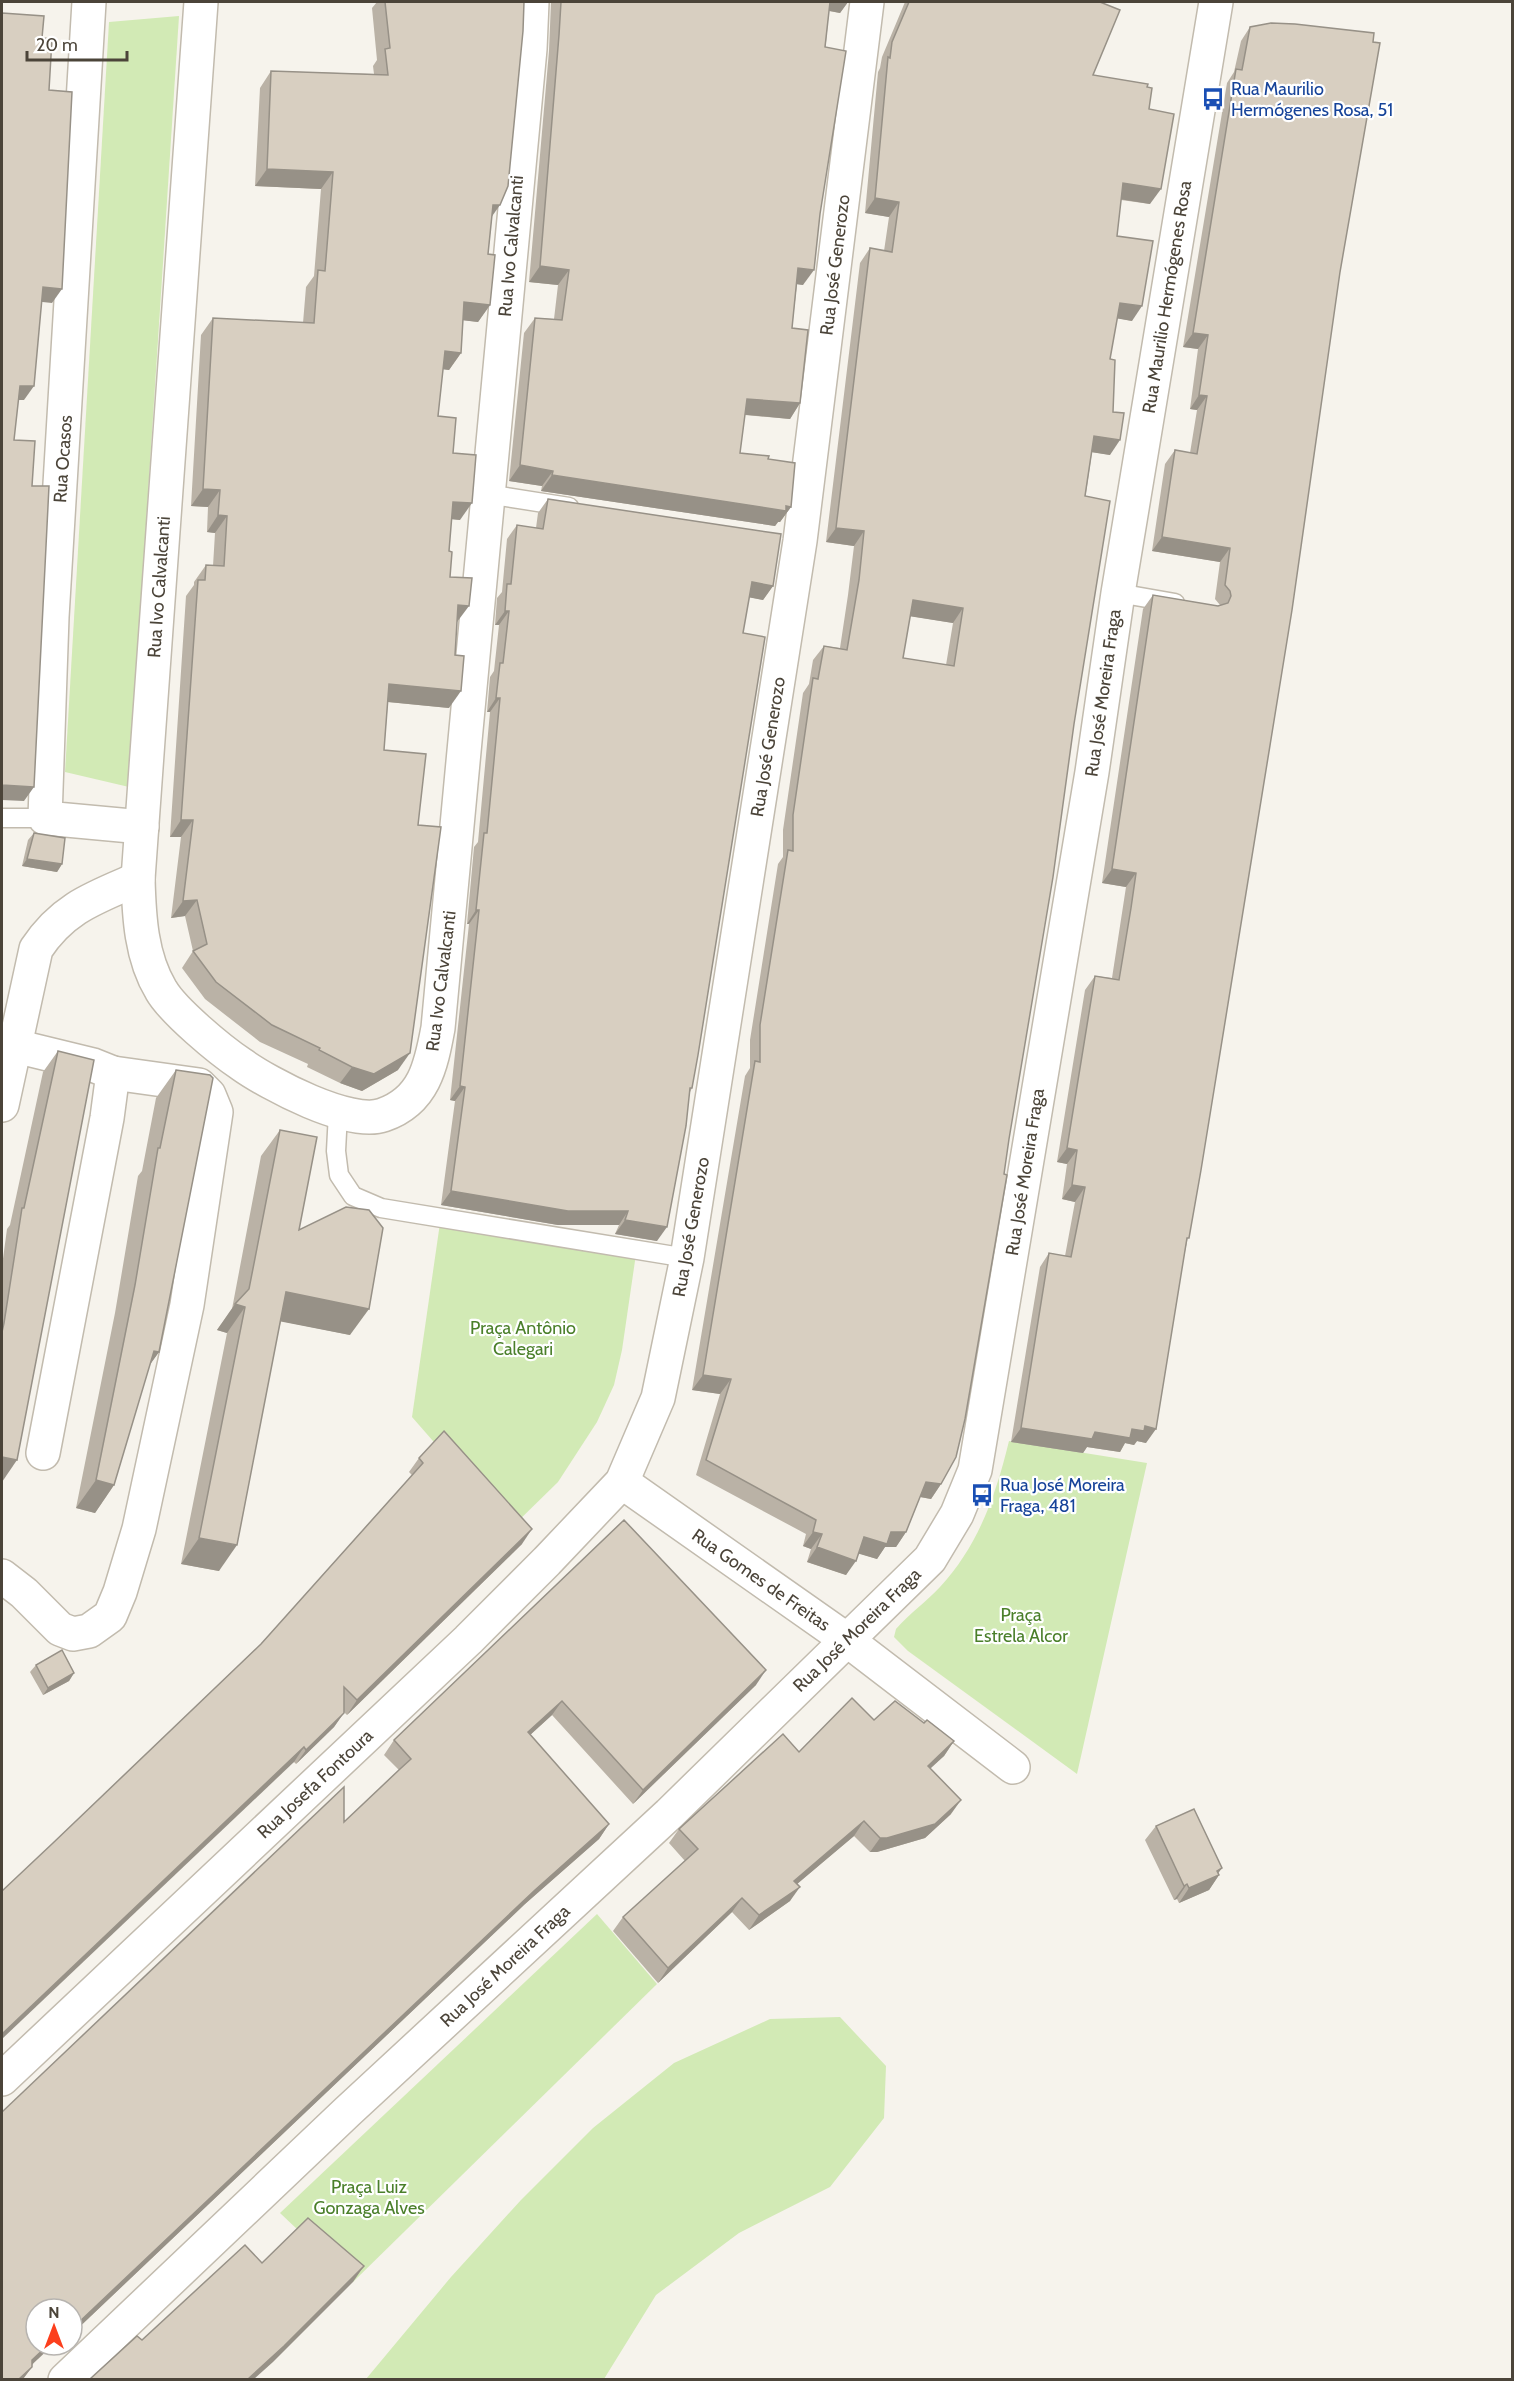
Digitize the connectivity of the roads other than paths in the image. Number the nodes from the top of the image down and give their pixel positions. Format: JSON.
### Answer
{"nodes":[{"id":1,"x":88,"y":2,"type":"edge"},
{"id":2,"x":201,"y":2,"type":"edge"},
{"id":3,"x":532,"y":2,"type":"edge"},
{"id":4,"x":867,"y":2,"type":"edge"},
{"id":5,"x":1216,"y":2,"type":"edge"},
{"id":6,"x":487,"y":494,"type":"junction"},
{"id":7,"x":586,"y":509,"type":"edge"},
{"id":8,"x":1118,"y":593,"type":"junction"},
{"id":9,"x":1187,"y":605,"type":"edge"},
{"id":10,"x":2,"y":818,"type":"edge"},
{"id":11,"x":45,"y":818,"type":"junction"},
{"id":12,"x":142,"y":826,"type":"junction"},
{"id":13,"x":138,"y":879,"type":"junction"},
{"id":14,"x":15,"y":1046,"type":"junction"},
{"id":15,"x":113,"y":1073,"type":"junction"},
{"id":16,"x":2,"y":1105,"type":"edge"},
{"id":17,"x":338,"y":1113,"type":"junction"},
{"id":18,"x":687,"y":1258,"type":"junction"},
{"id":19,"x":43,"y":1453,"type":"dead end"},
{"id":20,"x":622,"y":1482,"type":"junction"},
{"id":21,"x":2,"y":1576,"type":"edge"},
{"id":22,"x":847,"y":1640,"type":"junction"},
{"id":23,"x":1013,"y":1767,"type":"dead end"},
{"id":24,"x":2,"y":2079,"type":"edge"},
{"id":25,"x":65,"y":2379,"type":"edge"}],
"edges":[{"from":1,"to":11,"type":"street","name":"Rua Ocasos"},
{"from":2,"to":12,"type":"street","name":"Rua Ivo Calvalcanti"},
{"from":3,"to":6,"type":"street","name":"Rua Ivo Calvalcanti"},
{"from":4,"to":18,"type":"street","name":"Rua José Generozo"},
{"from":5,"to":8,"type":"street","name":"Rua Maurilio Hermógenes Rosa"},
{"from":6,"to":7,"type":"lane"},
{"from":6,"to":17,"type":"street","name":"Rua Ivo Calvalcanti"},
{"from":8,"to":9,"type":"lane"},
{"from":8,"to":22,"type":"street","name":"Rua José Moreira Fraga"},
{"from":10,"to":11,"type":"lane"},
{"from":11,"to":12,"type":"street"},
{"from":12,"to":13,"type":"street","name":"Rua Ivo Calvalcanti"},
{"from":13,"to":14,"type":"street"},
{"from":13,"to":17,"type":"street","name":"Rua Ivo Calvalcanti"},
{"from":14,"to":15,"type":"street"},
{"from":14,"to":16,"type":"street"},
{"from":15,"to":19,"type":"street"},
{"from":15,"to":21,"type":"street"},
{"from":17,"to":18,"type":"lane"},
{"from":18,"to":20,"type":"street","name":"Rua José Generozo"},
{"from":20,"to":22,"type":"street","name":"Rua Gomes de Freitas"},
{"from":20,"to":24,"type":"street","name":"Rua Josefa Fontoura"},
{"from":22,"to":23,"type":"street","name":"Rua Gomes de Freitas"},
{"from":22,"to":25,"type":"street","name":"Rua José Moreira Fraga"}]}
